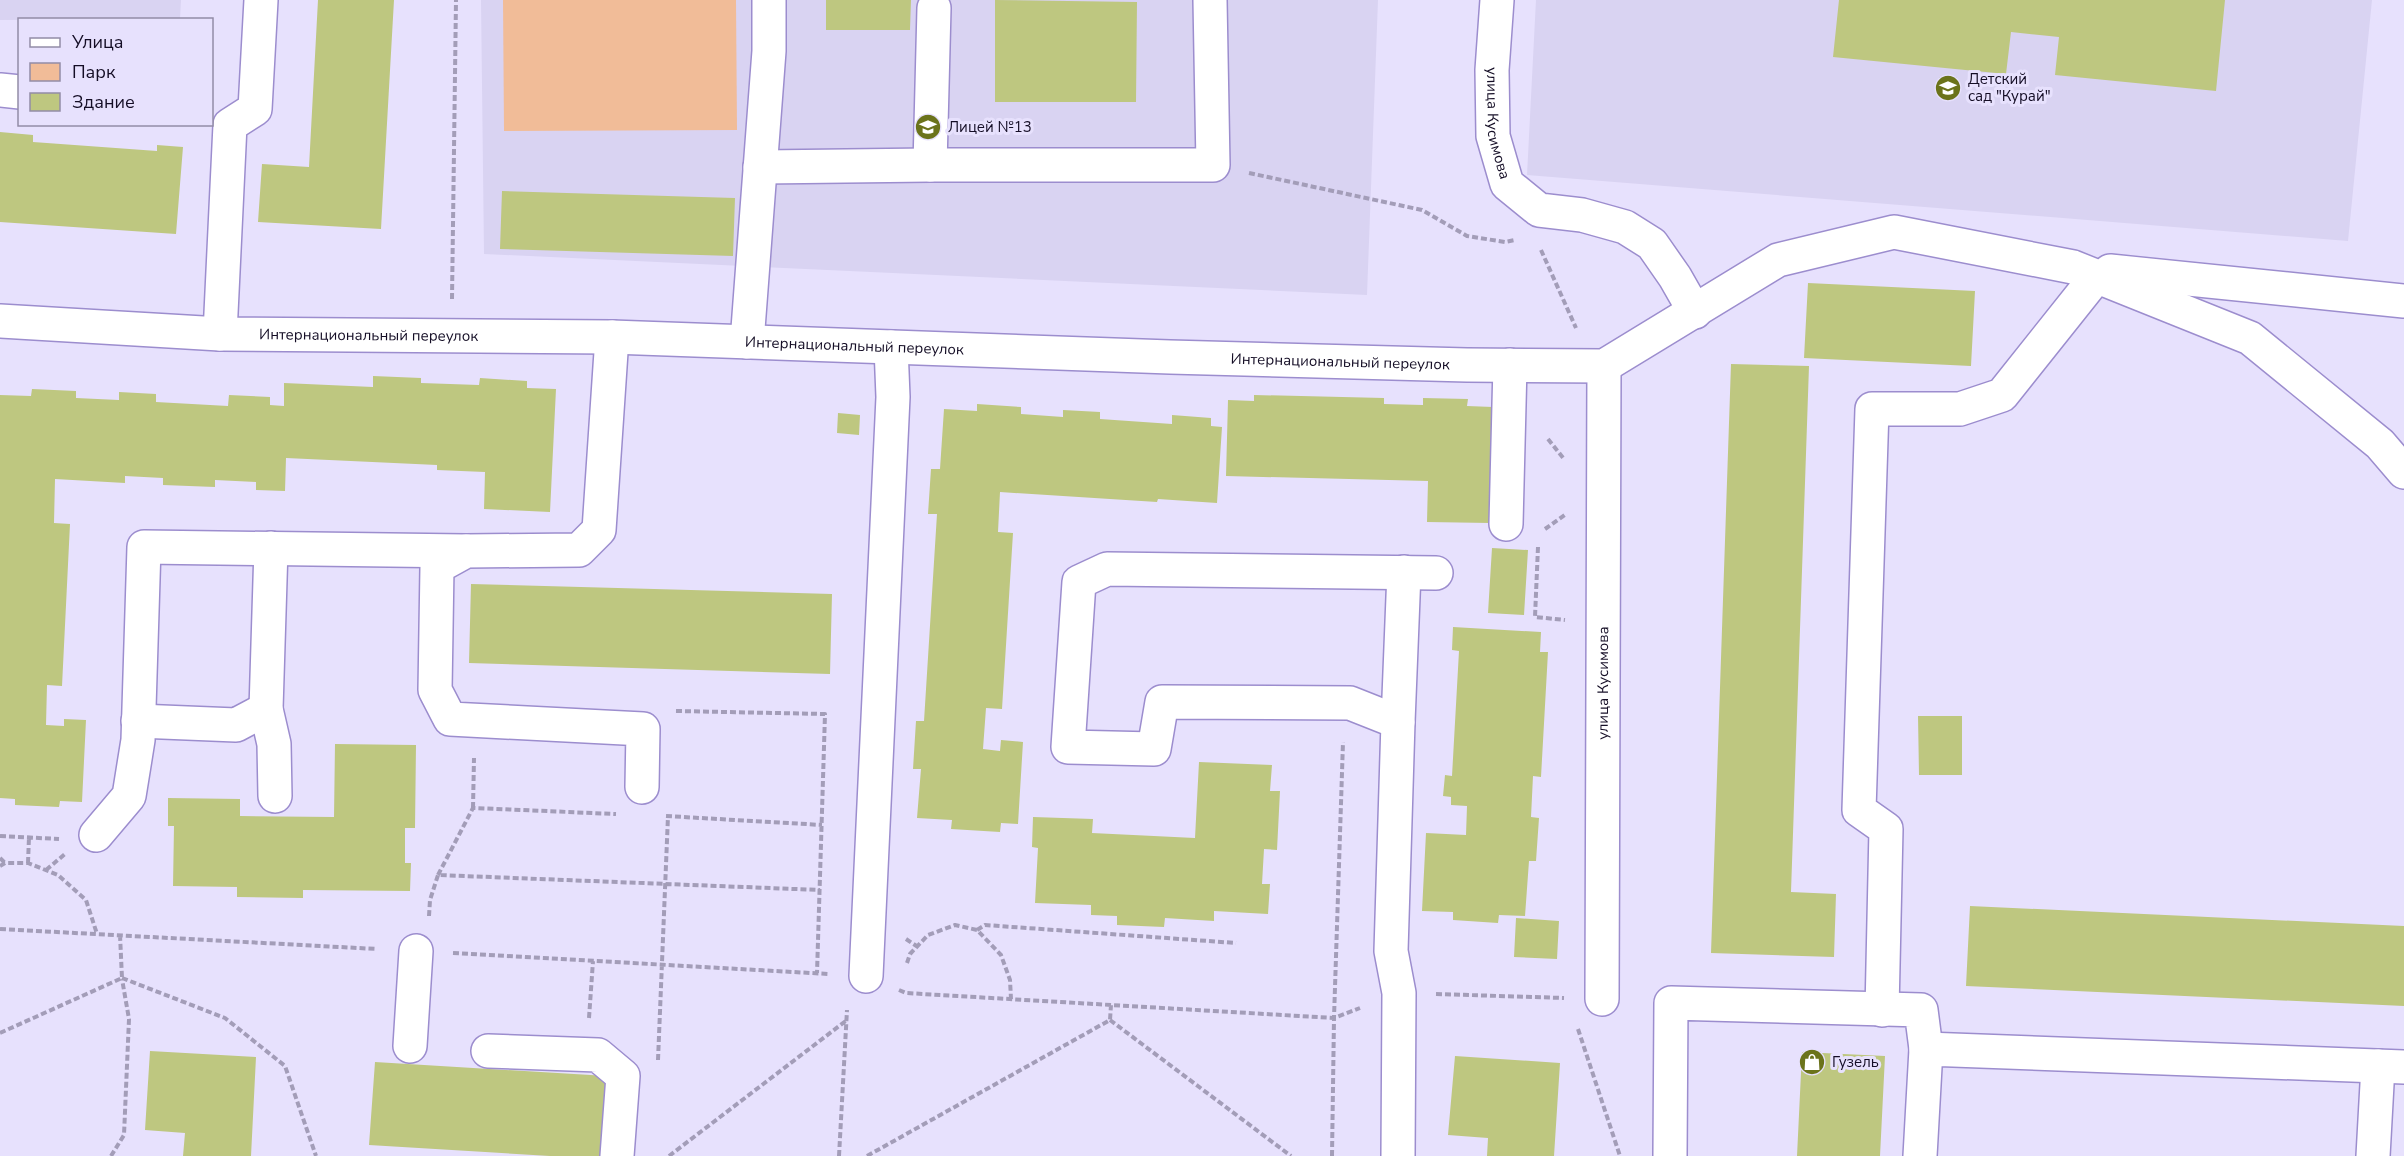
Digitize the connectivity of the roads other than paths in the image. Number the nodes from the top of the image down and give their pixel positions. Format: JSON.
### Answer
{"nodes":[{"id":1,"x":261,"y":0,"type":"edge"},
{"id":2,"x":769,"y":0,"type":"edge"},
{"id":3,"x":1210,"y":0,"type":"edge"},
{"id":4,"x":1497,"y":0,"type":"edge"},
{"id":5,"x":934,"y":8,"type":"dead end"},
{"id":6,"x":0,"y":90,"type":"edge"},
{"id":7,"x":18,"y":92,"type":"edge"},
{"id":8,"x":221,"y":122,"type":"edge"},
{"id":9,"x":930,"y":165,"type":"junction"},
{"id":10,"x":760,"y":167,"type":"junction"},
{"id":11,"x":2085,"y":272,"type":"junction"},
{"id":12,"x":2404,"y":301,"type":"edge"},
{"id":13,"x":1695,"y":312,"type":"junction"},
{"id":14,"x":0,"y":321,"type":"edge"},
{"id":15,"x":220,"y":334,"type":"junction"},
{"id":16,"x":612,"y":337,"type":"junction"},
{"id":17,"x":747,"y":342,"type":"junction"},
{"id":18,"x":891,"y":347,"type":"junction"},
{"id":19,"x":1510,"y":365,"type":"junction"},
{"id":20,"x":1599,"y":366,"type":"junction"},
{"id":21,"x":2404,"y":472,"type":"edge"},
{"id":22,"x":1506,"y":524,"type":"dead end"},
{"id":23,"x":271,"y":548,"type":"junction"},
{"id":24,"x":465,"y":551,"type":"junction"},
{"id":25,"x":1404,"y":572,"type":"junction"},
{"id":26,"x":1436,"y":573,"type":"dead end"},
{"id":27,"x":266,"y":709,"type":"junction"},
{"id":28,"x":138,"y":721,"type":"junction"},
{"id":29,"x":1398,"y":722,"type":"junction"},
{"id":30,"x":642,"y":787,"type":"dead end"},
{"id":31,"x":275,"y":796,"type":"dead end"},
{"id":32,"x":96,"y":835,"type":"road end"},
{"id":33,"x":416,"y":951,"type":"dead end"},
{"id":34,"x":866,"y":976,"type":"dead end"},
{"id":35,"x":1602,"y":999,"type":"dead end"},
{"id":36,"x":1882,"y":1010,"type":"junction"},
{"id":37,"x":410,"y":1046,"type":"dead end"},
{"id":38,"x":1926,"y":1049,"type":"junction"},
{"id":39,"x":488,"y":1051,"type":"dead end"},
{"id":40,"x":2391,"y":1066,"type":"edge"},
{"id":41,"x":617,"y":1156,"type":"edge"},
{"id":42,"x":1398,"y":1156,"type":"edge"},
{"id":43,"x":1670,"y":1156,"type":"edge"},
{"id":44,"x":1920,"y":1156,"type":"edge"},
{"id":45,"x":2373,"y":1156,"type":"edge"}],
"edges":[{"from":1,"to":8,"type":"street"},
{"from":2,"to":10,"type":"street"},
{"from":3,"to":9,"type":"street"},
{"from":4,"to":13,"type":"street","name":"улица Кусимова"},
{"from":5,"to":9,"type":"street"},
{"from":6,"to":7,"type":"street"},
{"from":8,"to":15,"type":"street"},
{"from":9,"to":10,"type":"street"},
{"from":10,"to":17,"type":"street"},
{"from":11,"to":12,"type":"street"},
{"from":11,"to":13,"type":"street"},
{"from":11,"to":21,"type":"street"},
{"from":11,"to":36,"type":"street"},
{"from":13,"to":20,"type":"street"},
{"from":14,"to":15,"type":"street","name":"Интернациональный переулок"},
{"from":15,"to":16,"type":"street","name":"Интернациональный переулок"},
{"from":16,"to":17,"type":"street","name":"Интернациональный переулок"},
{"from":16,"to":24,"type":"street"},
{"from":17,"to":18,"type":"street","name":"Интернациональный переулок"},
{"from":18,"to":19,"type":"street","name":"Интернациональный переулок"},
{"from":18,"to":34,"type":"street"},
{"from":19,"to":20,"type":"street","name":"Интернациональный переулок"},
{"from":19,"to":22,"type":"street"},
{"from":20,"to":35,"type":"street","name":"улица Кусимова"},
{"from":23,"to":24,"type":"street"},
{"from":23,"to":27,"type":"street"},
{"from":23,"to":28,"type":"street"},
{"from":24,"to":30,"type":"street"},
{"from":25,"to":26,"type":"street"},
{"from":25,"to":29,"type":"street"},
{"from":25,"to":29,"type":"street"},
{"from":27,"to":28,"type":"street"},
{"from":27,"to":31,"type":"street"},
{"from":28,"to":32,"type":"street"},
{"from":29,"to":42,"type":"street"},
{"from":33,"to":37,"type":"street"},
{"from":36,"to":38,"type":"street"},
{"from":36,"to":43,"type":"street"},
{"from":38,"to":40,"type":"street"},
{"from":38,"to":44,"type":"street"},
{"from":39,"to":41,"type":"street"},
{"from":40,"to":45,"type":"street"}]}
